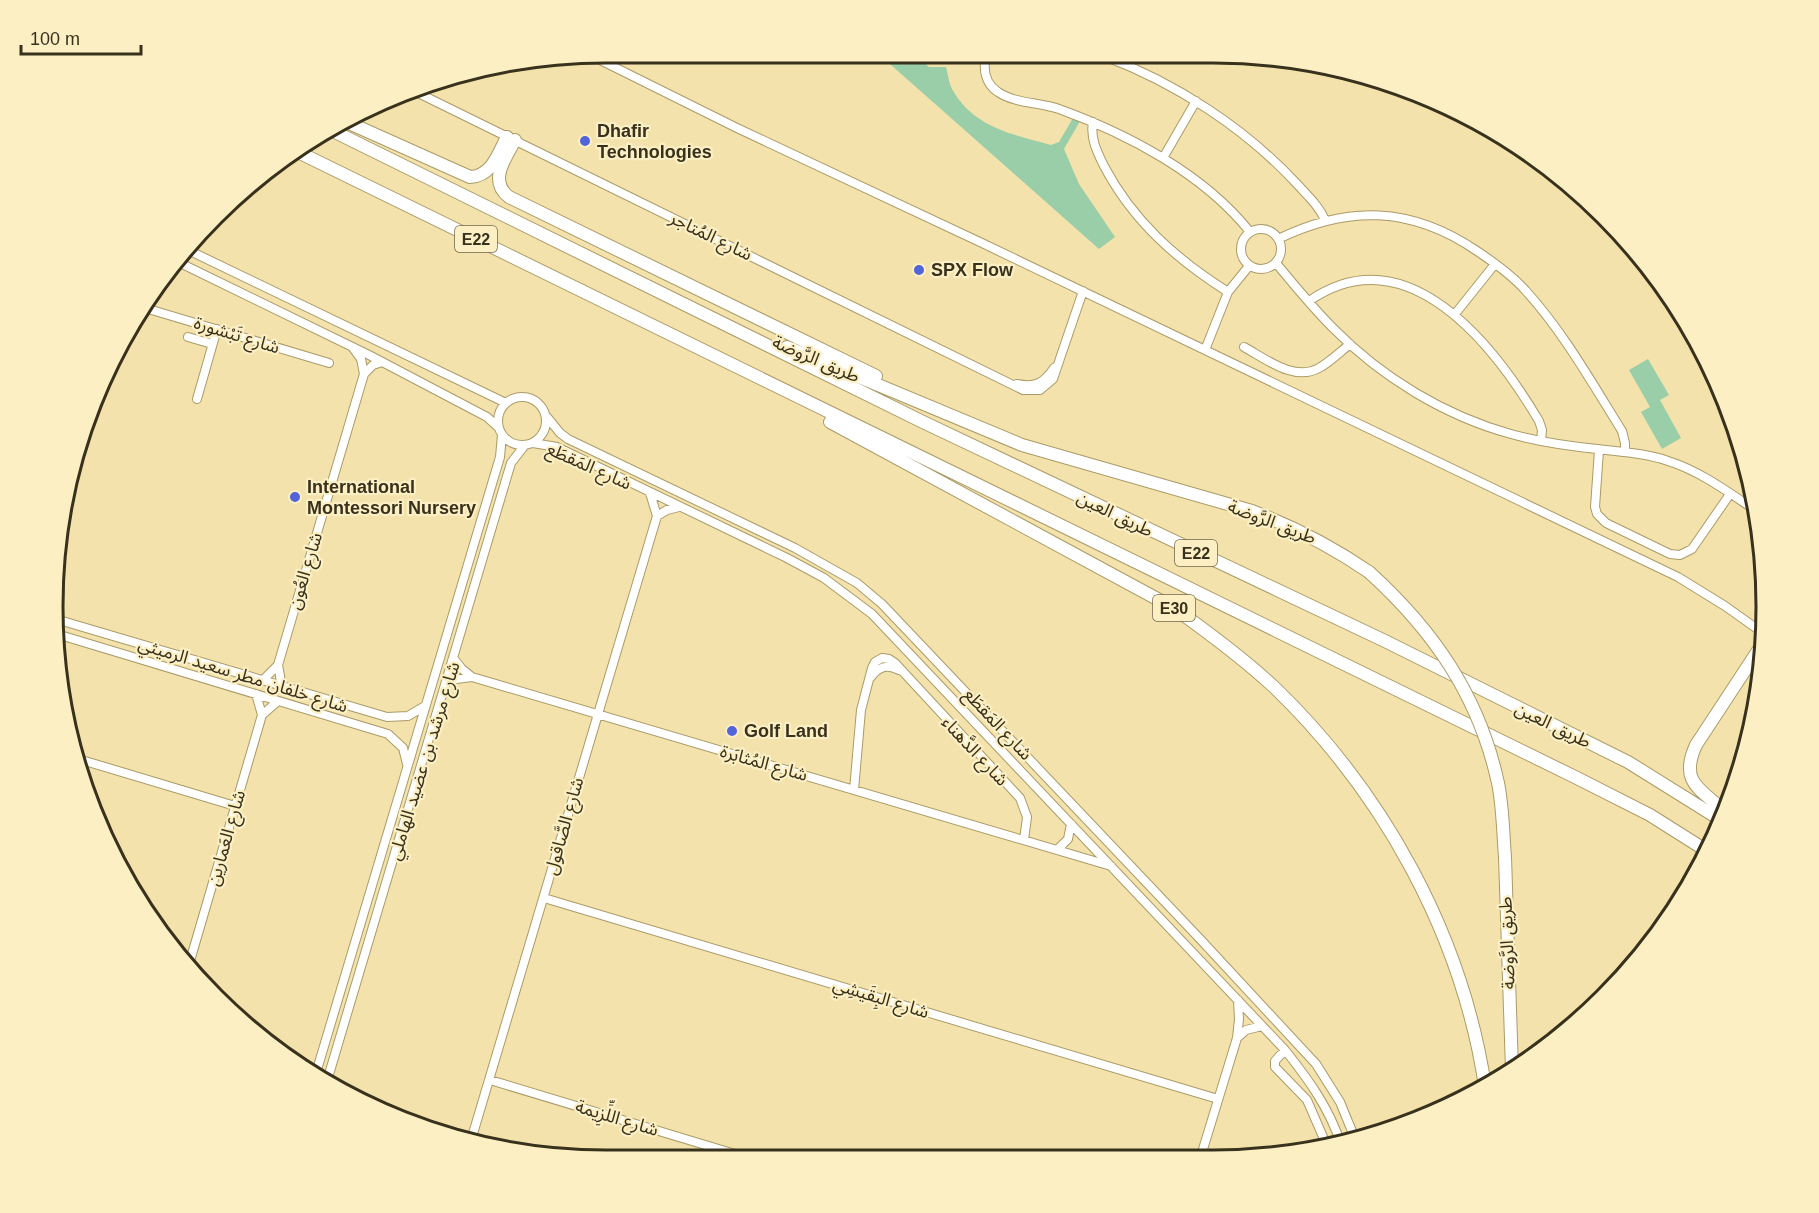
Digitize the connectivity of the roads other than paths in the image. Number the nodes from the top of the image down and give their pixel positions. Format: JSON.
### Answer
{"nodes":[{"id":1,"x":606,"y":63,"type":"edge"},
{"id":2,"x":985,"y":63,"type":"edge"},
{"id":3,"x":1120,"y":63,"type":"edge"},
{"id":4,"x":423,"y":95,"type":"edge"},
{"id":5,"x":1196,"y":101,"type":"junction"},
{"id":6,"x":1093,"y":122,"type":"junction"},
{"id":7,"x":354,"y":125,"type":"edge"},
{"id":8,"x":339,"y":134,"type":"edge"},
{"id":9,"x":511,"y":139,"type":"junction"},
{"id":10,"x":305,"y":155,"type":"edge"},
{"id":11,"x":1163,"y":158,"type":"junction"},
{"id":12,"x":1325,"y":220,"type":"junction"},
{"id":13,"x":1250,"y":232,"type":"junction"},
{"id":14,"x":1278,"y":239,"type":"junction"},
{"id":15,"x":194,"y":253,"type":"edge"},
{"id":16,"x":186,"y":263,"type":"edge"},
{"id":17,"x":1276,"y":263,"type":"junction"},
{"id":18,"x":185,"y":264,"type":"edge"},
{"id":19,"x":1495,"y":264,"type":"junction"},
{"id":20,"x":1249,"y":266,"type":"junction"},
{"id":21,"x":266,"y":288,"type":"junction"},
{"id":22,"x":1083,"y":291,"type":"junction"},
{"id":23,"x":1228,"y":292,"type":"junction"},
{"id":24,"x":666,"y":296,"type":"junction"},
{"id":25,"x":1309,"y":302,"type":"junction"},
{"id":26,"x":152,"y":310,"type":"edge"},
{"id":27,"x":1455,"y":314,"type":"junction"},
{"id":28,"x":658,"y":328,"type":"junction"},
{"id":29,"x":217,"y":329,"type":"junction"},
{"id":30,"x":188,"y":337,"type":"dead end"},
{"id":31,"x":212,"y":344,"type":"junction"},
{"id":32,"x":1350,"y":344,"type":"junction"},
{"id":33,"x":352,"y":347,"type":"junction"},
{"id":34,"x":1244,"y":347,"type":"dead end"},
{"id":35,"x":1205,"y":350,"type":"junction"},
{"id":36,"x":382,"y":362,"type":"junction"},
{"id":37,"x":329,"y":363,"type":"dead end"},
{"id":38,"x":364,"y":374,"type":"junction"},
{"id":39,"x":196,"y":399,"type":"dead end"},
{"id":40,"x":506,"y":403,"type":"junction"},
{"id":41,"x":547,"y":417,"type":"junction"},
{"id":42,"x":981,"y":429,"type":"junction"},
{"id":43,"x":500,"y":431,"type":"junction"},
{"id":44,"x":1541,"y":441,"type":"junction"},
{"id":45,"x":529,"y":444,"type":"junction"},
{"id":46,"x":1599,"y":450,"type":"junction"},
{"id":47,"x":1625,"y":452,"type":"junction"},
{"id":48,"x":650,"y":493,"type":"junction"},
{"id":49,"x":1730,"y":494,"type":"junction"},
{"id":50,"x":1747,"y":505,"type":"edge"},
{"id":51,"x":679,"y":507,"type":"junction"},
{"id":52,"x":657,"y":516,"type":"junction"},
{"id":53,"x":63,"y":621,"type":"edge"},
{"id":54,"x":1756,"y":627,"type":"edge"},
{"id":55,"x":64,"y":637,"type":"edge"},
{"id":56,"x":454,"y":659,"type":"junction"},
{"id":57,"x":1753,"y":660,"type":"edge"},
{"id":58,"x":1752,"y":664,"type":"edge"},
{"id":59,"x":278,"y":665,"type":"junction"},
{"id":60,"x":1749,"y":667,"type":"junction"},
{"id":61,"x":472,"y":677,"type":"junction"},
{"id":62,"x":448,"y":680,"type":"junction"},
{"id":63,"x":262,"y":681,"type":"junction"},
{"id":64,"x":282,"y":687,"type":"junction"},
{"id":65,"x":256,"y":694,"type":"junction"},
{"id":66,"x":278,"y":701,"type":"junction"},
{"id":67,"x":426,"y":705,"type":"junction"},
{"id":68,"x":374,"y":714,"type":"junction"},
{"id":69,"x":597,"y":714,"type":"junction"},
{"id":70,"x":262,"y":715,"type":"junction"},
{"id":71,"x":370,"y":727,"type":"junction"},
{"id":72,"x":1000,"y":727,"type":"junction"},
{"id":73,"x":987,"y":734,"type":"junction"},
{"id":74,"x":86,"y":761,"type":"edge"},
{"id":75,"x":407,"y":768,"type":"junction"},
{"id":76,"x":854,"y":790,"type":"junction"},
{"id":77,"x":235,"y":806,"type":"junction"},
{"id":78,"x":1718,"y":806,"type":"edge"},
{"id":79,"x":1714,"y":816,"type":"edge"},
{"id":80,"x":1071,"y":824,"type":"junction"},
{"id":81,"x":1024,"y":840,"type":"junction"},
{"id":82,"x":1700,"y":847,"type":"edge"},
{"id":83,"x":1057,"y":850,"type":"junction"},
{"id":84,"x":1113,"y":867,"type":"junction"},
{"id":85,"x":544,"y":898,"type":"junction"},
{"id":86,"x":1202,"y":940,"type":"junction"},
{"id":87,"x":1184,"y":942,"type":"junction"},
{"id":88,"x":191,"y":957,"type":"edge"},
{"id":89,"x":1238,"y":1000,"type":"junction"},
{"id":90,"x":1262,"y":1026,"type":"junction"},
{"id":91,"x":1237,"y":1038,"type":"junction"},
{"id":92,"x":1285,"y":1050,"type":"junction"},
{"id":93,"x":1512,"y":1059,"type":"edge"},
{"id":94,"x":318,"y":1066,"type":"edge"},
{"id":95,"x":329,"y":1073,"type":"edge"},
{"id":96,"x":1483,"y":1077,"type":"edge"},
{"id":97,"x":490,"y":1080,"type":"junction"},
{"id":98,"x":1218,"y":1099,"type":"junction"},
{"id":99,"x":1352,"y":1131,"type":"edge"},
{"id":100,"x":473,"y":1133,"type":"edge"},
{"id":101,"x":1337,"y":1135,"type":"edge"},
{"id":102,"x":1324,"y":1139,"type":"edge"},
{"id":103,"x":722,"y":1150,"type":"edge"},
{"id":104,"x":1203,"y":1150,"type":"edge"}],
"edges":[{"from":1,"to":22,"type":"street"},
{"from":2,"to":6,"type":"street"},
{"from":3,"to":5,"type":"street"},
{"from":4,"to":9,"type":"street","name":"شارع المُتاجر"},
{"from":5,"to":11,"type":"street"},
{"from":5,"to":12,"type":"street"},
{"from":6,"to":11,"type":"street"},
{"from":6,"to":23,"type":"street"},
{"from":7,"to":9,"type":"highway"},
{"from":8,"to":24,"type":"highway","number":"E22"},
{"from":9,"to":22,"type":"street","name":"شارع المُتاجر"},
{"from":9,"to":42,"type":"highway"},
{"from":10,"to":28,"type":"highway","number":"E22"},
{"from":11,"to":13,"type":"street"},
{"from":12,"to":14,"type":"street"},
{"from":12,"to":19,"type":"street"},
{"from":13,"to":14,"type":"street"},
{"from":13,"to":20,"type":"street"},
{"from":14,"to":17,"type":"street"},
{"from":15,"to":21,"type":"street"},
{"from":16,"to":21,"type":"street"},
{"from":17,"to":20,"type":"street"},
{"from":17,"to":25,"type":"street"},
{"from":18,"to":33,"type":"street"},
{"from":19,"to":27,"type":"street"},
{"from":19,"to":47,"type":"street"},
{"from":20,"to":23,"type":"street"},
{"from":21,"to":40,"type":"street"},
{"from":22,"to":35,"type":"street"},
{"from":23,"to":35,"type":"street"},
{"from":24,"to":42,"type":"highway","name":"طريق الرَّوضة"},
{"from":24,"to":79,"type":"highway","name":"طريق العين","number":"E22"},
{"from":25,"to":27,"type":"street"},
{"from":25,"to":32,"type":"street"},
{"from":26,"to":29,"type":"street","name":"شارع تَبْشورة"},
{"from":27,"to":44,"type":"street"},
{"from":28,"to":82,"type":"highway","name":"طريق العين","number":"E22"},
{"from":28,"to":96,"type":"highway","number":"E30"},
{"from":29,"to":31,"type":"street"},
{"from":29,"to":37,"type":"street","name":"شارع تَبْشورة"},
{"from":30,"to":31,"type":"street"},
{"from":31,"to":39,"type":"street"},
{"from":32,"to":34,"type":"street"},
{"from":32,"to":44,"type":"street"},
{"from":33,"to":36,"type":"street"},
{"from":33,"to":38,"type":"street"},
{"from":35,"to":54,"type":"street"},
{"from":36,"to":38,"type":"street"},
{"from":36,"to":43,"type":"street"},
{"from":38,"to":59,"type":"street","name":"شارع العُون"},
{"from":40,"to":41,"type":"street"},
{"from":40,"to":43,"type":"street"},
{"from":41,"to":45,"type":"street"},
{"from":41,"to":72,"type":"street","name":"شارع المَقطَع"},
{"from":42,"to":93,"type":"highway","name":"طريق الرَّوضة","bridge":true},
{"from":43,"to":45,"type":"street"},
{"from":43,"to":67,"type":"street","name":"شارع مرشد بن عضيد الهاملي"},
{"from":44,"to":46,"type":"street"},
{"from":45,"to":48,"type":"street","name":"شارع المَقطَع"},
{"from":45,"to":56,"type":"street","name":"شارع مرشد بن عضيد الهاملي"},
{"from":46,"to":47,"type":"street"},
{"from":46,"to":49,"type":"street"},
{"from":47,"to":49,"type":"street"},
{"from":48,"to":51,"type":"street","name":"شارع المَقطَع"},
{"from":48,"to":52,"type":"street"},
{"from":49,"to":50,"type":"street"},
{"from":51,"to":52,"type":"street"},
{"from":51,"to":73,"type":"street","name":"شارع المَقطَع"},
{"from":52,"to":69,"type":"street","name":"شارع الصَّاقول"},
{"from":53,"to":63,"type":"street","name":"شارع خلفان مطر سعيد الرميثي"},
{"from":55,"to":65,"type":"street","name":"شارع خلفان مطر سعيد الرميثي"},
{"from":56,"to":61,"type":"street","name":"شارع المُثابَرة"},
{"from":56,"to":62,"type":"street","name":"شارع مرشد بن عضيد الهاملي"},
{"from":57,"to":60,"type":"highway"},
{"from":58,"to":60,"type":"highway"},
{"from":59,"to":63,"type":"street","name":"شارع العُون"},
{"from":59,"to":64,"type":"street","name":"شارع العُون"},
{"from":60,"to":78,"type":"highway"},
{"from":61,"to":62,"type":"street","name":"شارع المُثابَرة"},
{"from":61,"to":69,"type":"street","name":"شارع المُثابَرة"},
{"from":62,"to":95,"type":"street","name":"شارع مرشد بن عضيد الهاملي"},
{"from":63,"to":64,"type":"street","name":"شارع خلفان مطر سعيد الرميثي"},
{"from":64,"to":68,"type":"street","name":"شارع خلفان مطر سعيد الرميثي"},
{"from":65,"to":66,"type":"street","name":"شارع خلفان مطر سعيد الرميثي"},
{"from":65,"to":70,"type":"street"},
{"from":66,"to":70,"type":"street"},
{"from":66,"to":71,"type":"street","name":"شارع خلفان مطر سعيد الرميثي"},
{"from":67,"to":68,"type":"street","name":"شارع خلفان مطر سعيد الرميثي"},
{"from":67,"to":75,"type":"street","name":"شارع مرشد بن عضيد الهاملي"},
{"from":68,"to":71,"type":"street"},
{"from":69,"to":76,"type":"street","name":"شارع المُثابَرة"},
{"from":69,"to":85,"type":"street","name":"شارع الصَّاقول"},
{"from":70,"to":77,"type":"street","name":"شارع العَمارين"},
{"from":71,"to":75,"type":"street","name":"شارع خلفان مطر سعيد الرميثي"},
{"from":72,"to":73,"type":"street"},
{"from":72,"to":86,"type":"street","name":"شارع المَقطَع"},
{"from":73,"to":80,"type":"street","name":"شارع المَقطَع"},
{"from":74,"to":77,"type":"street"},
{"from":75,"to":94,"type":"street","name":"شارع مرشد بن عضيد الهاملي"},
{"from":76,"to":81,"type":"street","name":"شارع المُثابَرة"},
{"from":76,"to":81,"type":"street","name":"شارع الدَّهناء"},
{"from":77,"to":88,"type":"street","name":"شارع العَمارين"},
{"from":80,"to":83,"type":"street"},
{"from":80,"to":84,"type":"street","name":"شارع المَقطَع"},
{"from":81,"to":83,"type":"street","name":"شارع المُثابَرة"},
{"from":83,"to":84,"type":"street","name":"شارع المُثابَرة"},
{"from":84,"to":87,"type":"street","name":"شارع المَقطَع"},
{"from":85,"to":97,"type":"street","name":"شارع الصَّاقول"},
{"from":85,"to":98,"type":"street","name":"شارع البِقَيشِي"},
{"from":86,"to":87,"type":"street"},
{"from":86,"to":99,"type":"street","name":"شارع المَقطَع"},
{"from":87,"to":89,"type":"street","name":"شارع المَقطَع"},
{"from":89,"to":90,"type":"street","name":"شارع المَقطَع"},
{"from":89,"to":91,"type":"street"},
{"from":90,"to":91,"type":"street"},
{"from":90,"to":92,"type":"street","name":"شارع المَقطَع"},
{"from":91,"to":98,"type":"street"},
{"from":92,"to":101,"type":"street","name":"شارع المَقطَع"},
{"from":92,"to":102,"type":"street"},
{"from":97,"to":100,"type":"street","name":"شارع الصَّاقول"},
{"from":97,"to":103,"type":"street","name":"شارع اللِّزِيمة"},
{"from":98,"to":104,"type":"street"}]}
